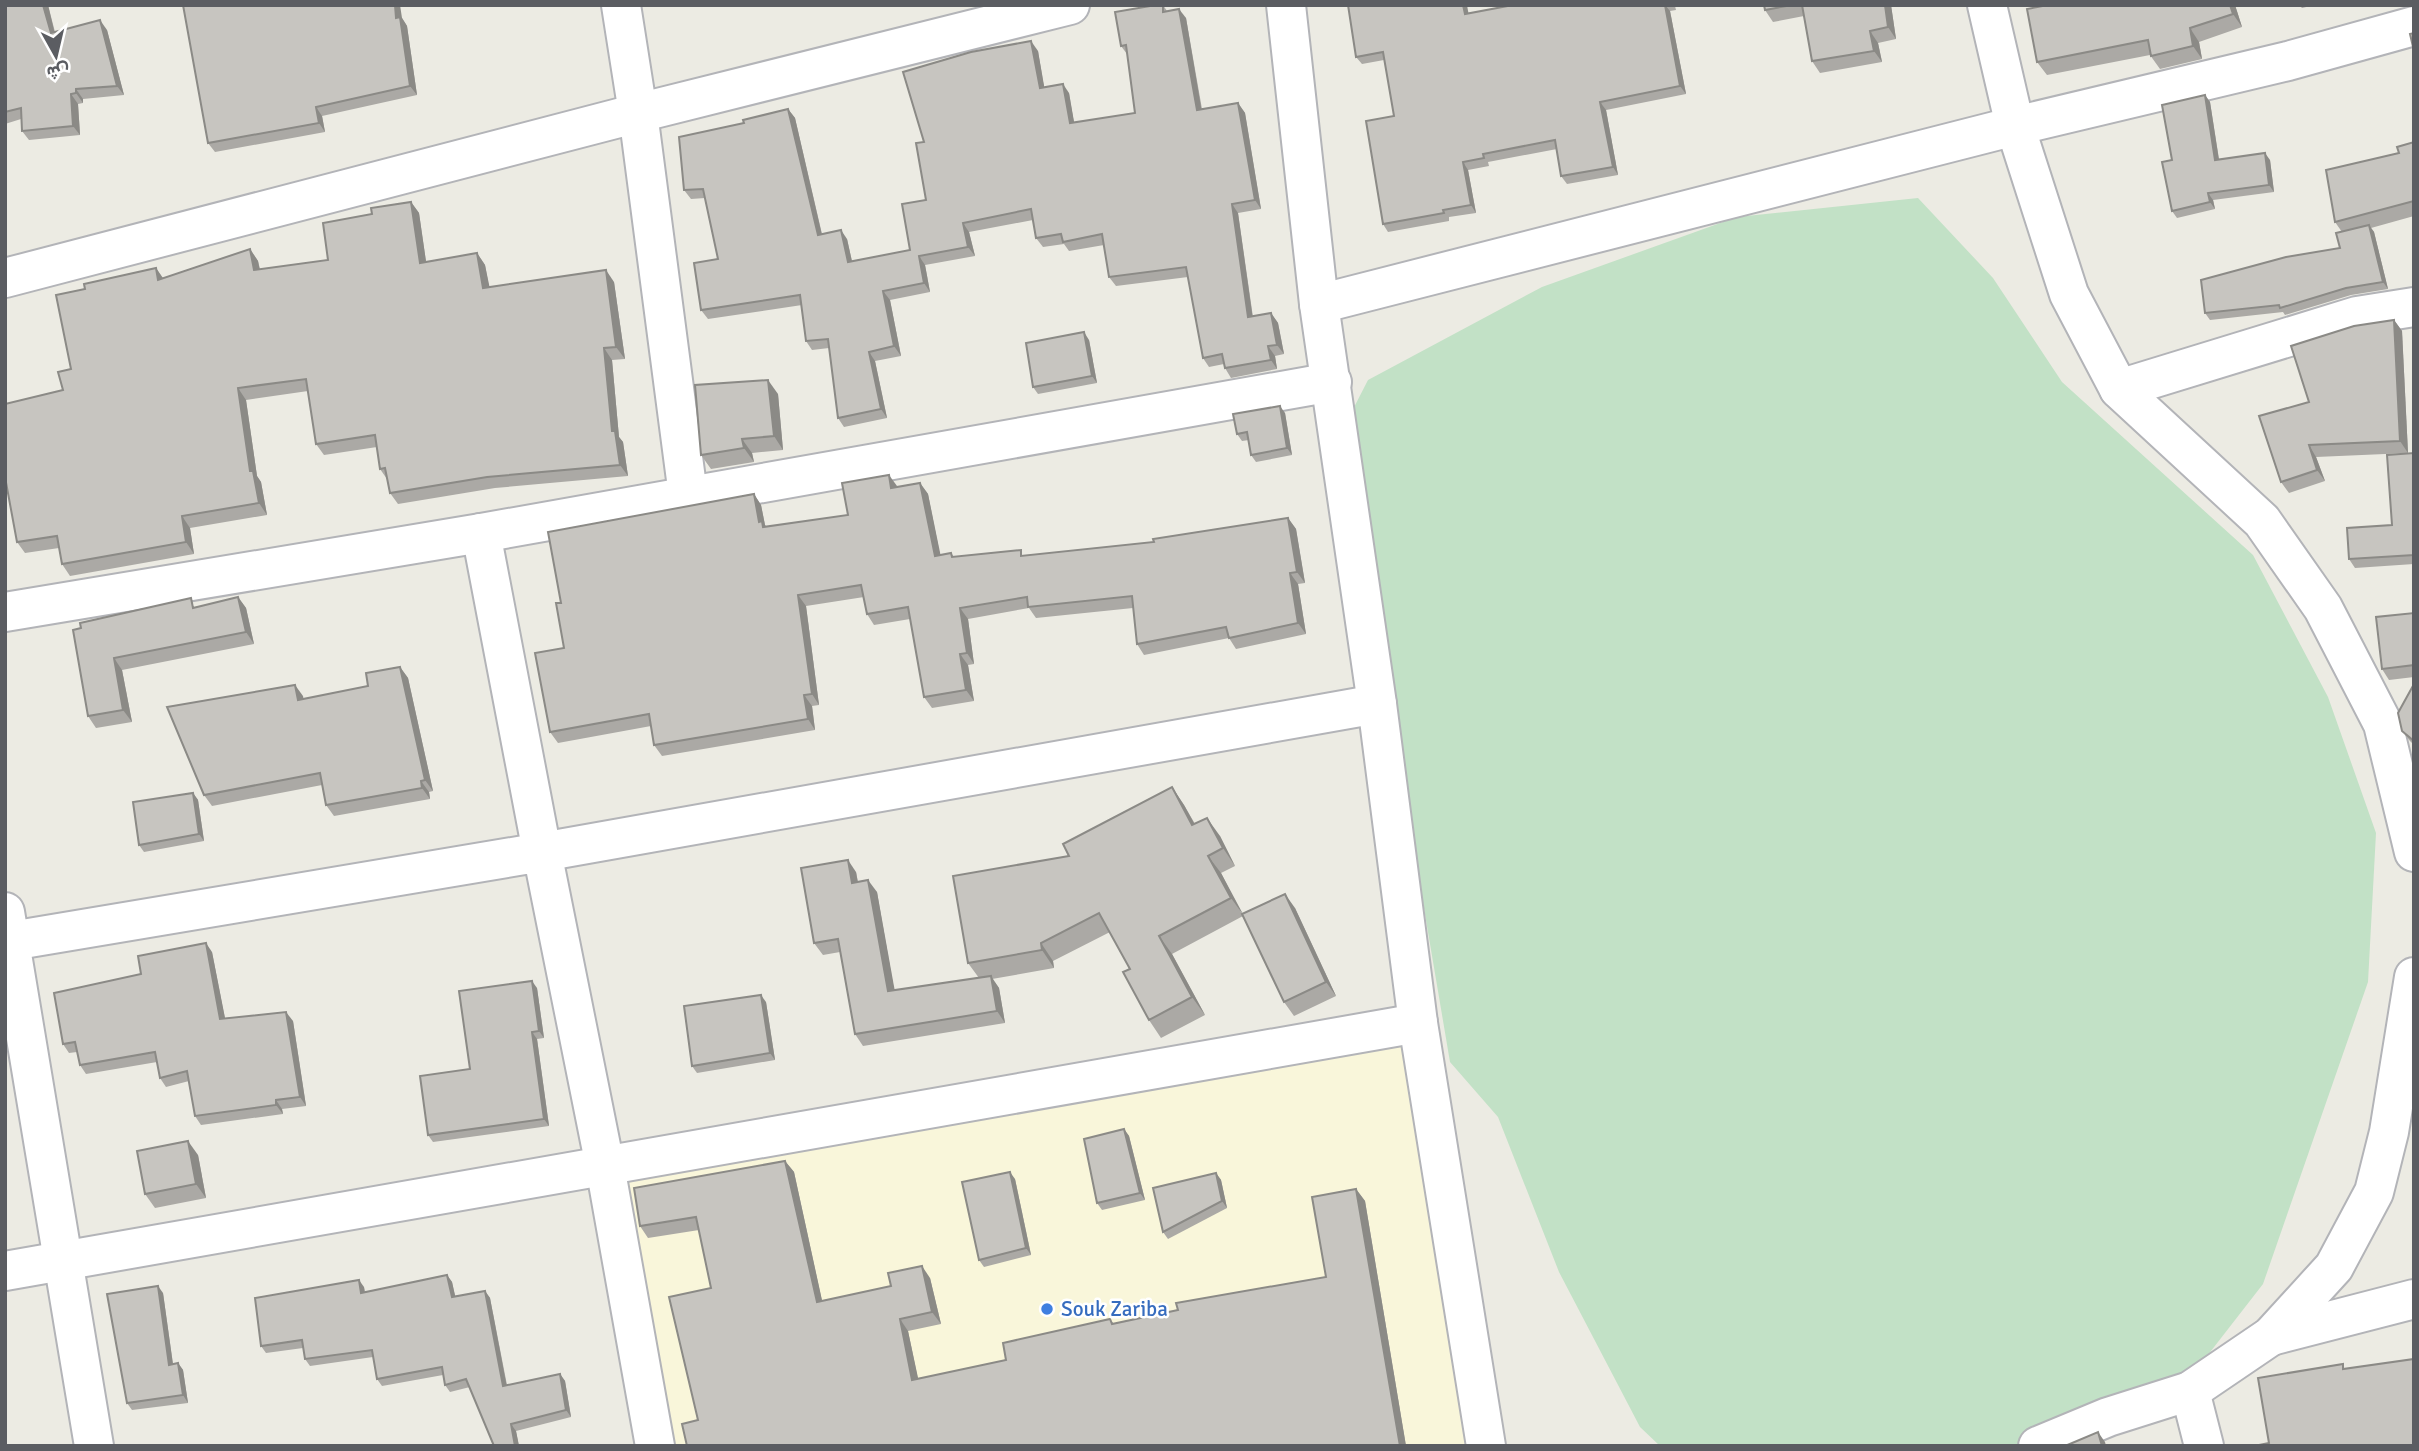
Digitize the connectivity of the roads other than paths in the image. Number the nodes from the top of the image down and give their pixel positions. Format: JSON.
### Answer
{"nodes":[{"id":1,"x":621,"y":5,"type":"edge"},
{"id":2,"x":1070,"y":5,"type":"edge"},
{"id":3,"x":1286,"y":5,"type":"edge"},
{"id":4,"x":1987,"y":5,"type":"edge"},
{"id":5,"x":2414,"y":26,"type":"edge"},
{"id":6,"x":638,"y":113,"type":"junction"},
{"id":7,"x":2015,"y":127,"type":"junction"},
{"id":8,"x":5,"y":278,"type":"edge"},
{"id":9,"x":1319,"y":304,"type":"junction"},
{"id":10,"x":2414,"y":307,"type":"edge"},
{"id":11,"x":1332,"y":382,"type":"junction"},
{"id":12,"x":2119,"y":389,"type":"junction"},
{"id":13,"x":688,"y":495,"type":"junction"},
{"id":14,"x":481,"y":533,"type":"junction"},
{"id":15,"x":5,"y":612,"type":"edge"},
{"id":16,"x":1377,"y":704,"type":"junction"},
{"id":17,"x":542,"y":852,"type":"junction"},
{"id":18,"x":2414,"y":852,"type":"edge"},
{"id":19,"x":7,"y":932,"type":"edge"},
{"id":20,"x":2414,"y":977,"type":"edge"},
{"id":21,"x":1418,"y":1023,"type":"junction"},
{"id":22,"x":605,"y":1166,"type":"junction"},
{"id":23,"x":65,"y":1260,"type":"junction"},
{"id":24,"x":5,"y":1271,"type":"edge"},
{"id":25,"x":2414,"y":1298,"type":"edge"},
{"id":26,"x":2271,"y":1336,"type":"junction"},
{"id":27,"x":2190,"y":1391,"type":"junction"},
{"id":28,"x":94,"y":1446,"type":"edge"},
{"id":29,"x":655,"y":1446,"type":"edge"},
{"id":30,"x":1486,"y":1446,"type":"edge"},
{"id":31,"x":2038,"y":1446,"type":"edge"},
{"id":32,"x":2204,"y":1446,"type":"edge"}],
"edges":[{"from":1,"to":6,"type":"street"},
{"from":2,"to":6,"type":"street"},
{"from":3,"to":9,"type":"street"},
{"from":4,"to":7,"type":"street"},
{"from":5,"to":7,"type":"street"},
{"from":6,"to":8,"type":"street"},
{"from":6,"to":13,"type":"street"},
{"from":7,"to":9,"type":"street"},
{"from":7,"to":12,"type":"street"},
{"from":9,"to":11,"type":"street"},
{"from":10,"to":12,"type":"street"},
{"from":11,"to":13,"type":"street"},
{"from":11,"to":16,"type":"street"},
{"from":12,"to":18,"type":"street"},
{"from":13,"to":14,"type":"street"},
{"from":14,"to":15,"type":"street"},
{"from":14,"to":17,"type":"street"},
{"from":16,"to":17,"type":"street"},
{"from":16,"to":21,"type":"street"},
{"from":17,"to":19,"type":"street"},
{"from":17,"to":22,"type":"street"},
{"from":19,"to":23,"type":"street"},
{"from":20,"to":26,"type":"street"},
{"from":21,"to":22,"type":"street"},
{"from":21,"to":30,"type":"street"},
{"from":22,"to":23,"type":"street"},
{"from":22,"to":29,"type":"street"},
{"from":23,"to":24,"type":"street"},
{"from":23,"to":28,"type":"street"},
{"from":25,"to":26,"type":"street"},
{"from":26,"to":27,"type":"street"},
{"from":27,"to":31,"type":"street"},
{"from":27,"to":32,"type":"street"}]}
